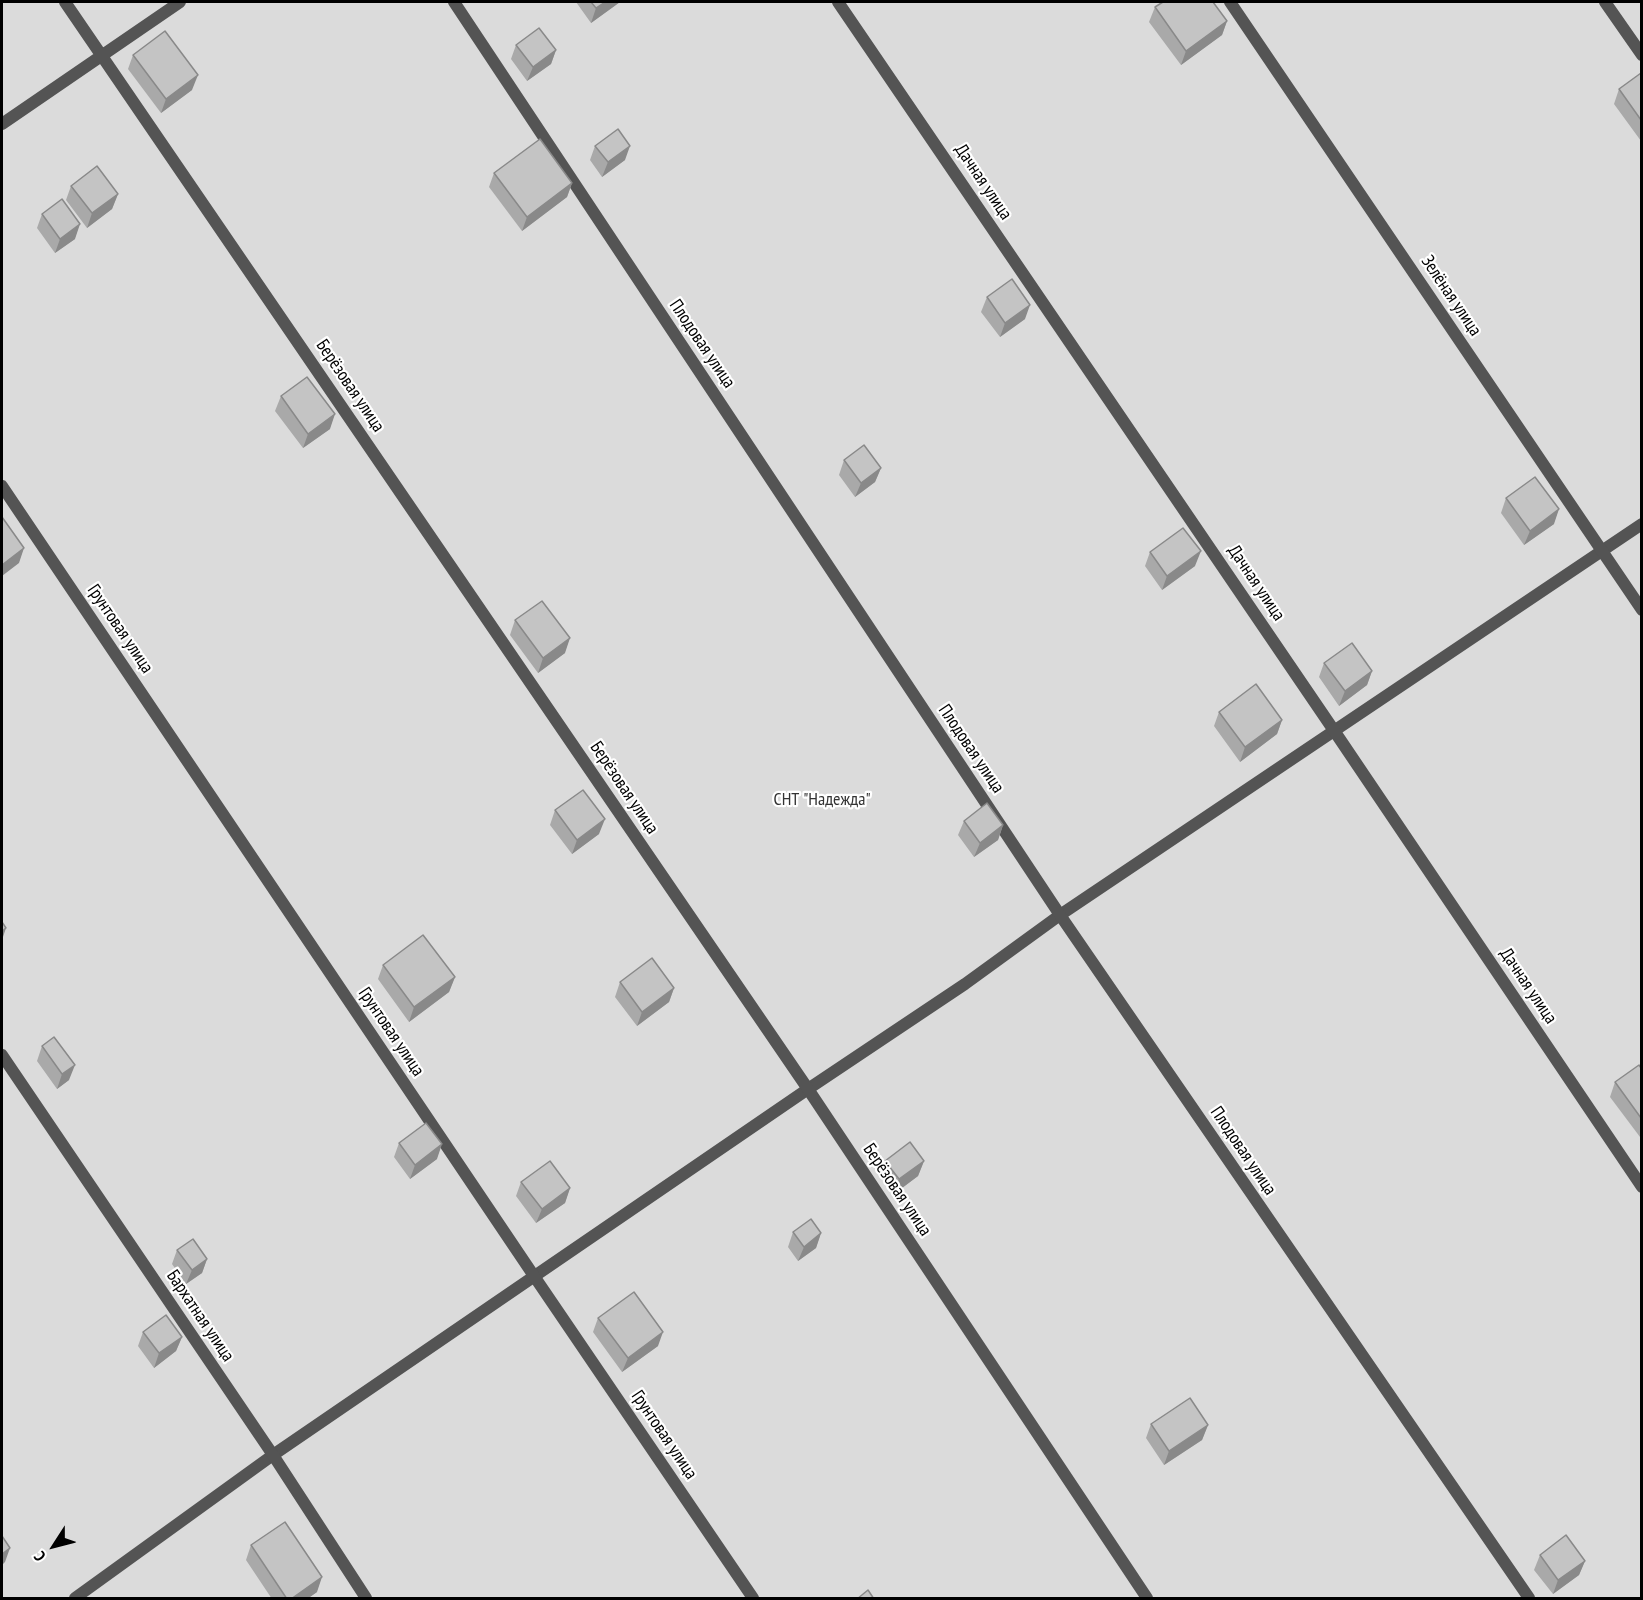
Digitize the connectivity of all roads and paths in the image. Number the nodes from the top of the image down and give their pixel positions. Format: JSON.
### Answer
{"nodes":[{"id":1,"x":65,"y":2,"type":"edge"},
{"id":2,"x":180,"y":2,"type":"edge"},
{"id":3,"x":454,"y":2,"type":"edge"},
{"id":4,"x":838,"y":2,"type":"edge"},
{"id":5,"x":1230,"y":2,"type":"edge"},
{"id":6,"x":1605,"y":2,"type":"edge"},
{"id":7,"x":102,"y":55,"type":"junction"},
{"id":8,"x":1641,"y":55,"type":"edge"},
{"id":9,"x":2,"y":124,"type":"edge"},
{"id":10,"x":2,"y":486,"type":"edge"},
{"id":11,"x":1641,"y":524,"type":"edge"},
{"id":12,"x":1601,"y":550,"type":"junction"},
{"id":13,"x":1641,"y":610,"type":"edge"},
{"id":14,"x":1335,"y":732,"type":"junction"},
{"id":15,"x":1060,"y":915,"type":"junction"},
{"id":16,"x":2,"y":1056,"type":"edge"},
{"id":17,"x":808,"y":1089,"type":"junction"},
{"id":18,"x":1641,"y":1187,"type":"edge"},
{"id":19,"x":534,"y":1276,"type":"junction"},
{"id":20,"x":273,"y":1455,"type":"junction"},
{"id":21,"x":75,"y":1599,"type":"edge"},
{"id":22,"x":366,"y":1599,"type":"edge"},
{"id":23,"x":753,"y":1599,"type":"edge"},
{"id":24,"x":1147,"y":1599,"type":"edge"},
{"id":25,"x":1528,"y":1599,"type":"edge"}],
"edges":[{"from":1,"to":7,"type":"street","name":"Берёзовая улица"},
{"from":2,"to":7,"type":"street"},
{"from":3,"to":15,"type":"street","name":"Плодовая улица"},
{"from":4,"to":14,"type":"street","name":"Дачная улица"},
{"from":5,"to":12,"type":"street","name":"Зелёная улица"},
{"from":6,"to":8,"type":"street"},
{"from":7,"to":9,"type":"street"},
{"from":7,"to":17,"type":"street","name":"Берёзовая улица"},
{"from":10,"to":19,"type":"street","name":"Грунтовая улица"},
{"from":11,"to":12,"type":"street"},
{"from":12,"to":13,"type":"street","name":"Зелёная улица"},
{"from":12,"to":14,"type":"street"},
{"from":14,"to":15,"type":"street"},
{"from":14,"to":18,"type":"street","name":"Дачная улица"},
{"from":15,"to":17,"type":"street"},
{"from":15,"to":25,"type":"street","name":"Плодовая улица"},
{"from":16,"to":20,"type":"street","name":"Бархатная улица"},
{"from":17,"to":19,"type":"street"},
{"from":17,"to":24,"type":"street","name":"Берёзовая улица"},
{"from":19,"to":20,"type":"street"},
{"from":19,"to":23,"type":"street","name":"Грунтовая улица"},
{"from":20,"to":21,"type":"street"},
{"from":20,"to":22,"type":"street","name":"Бархатная улица"}]}
